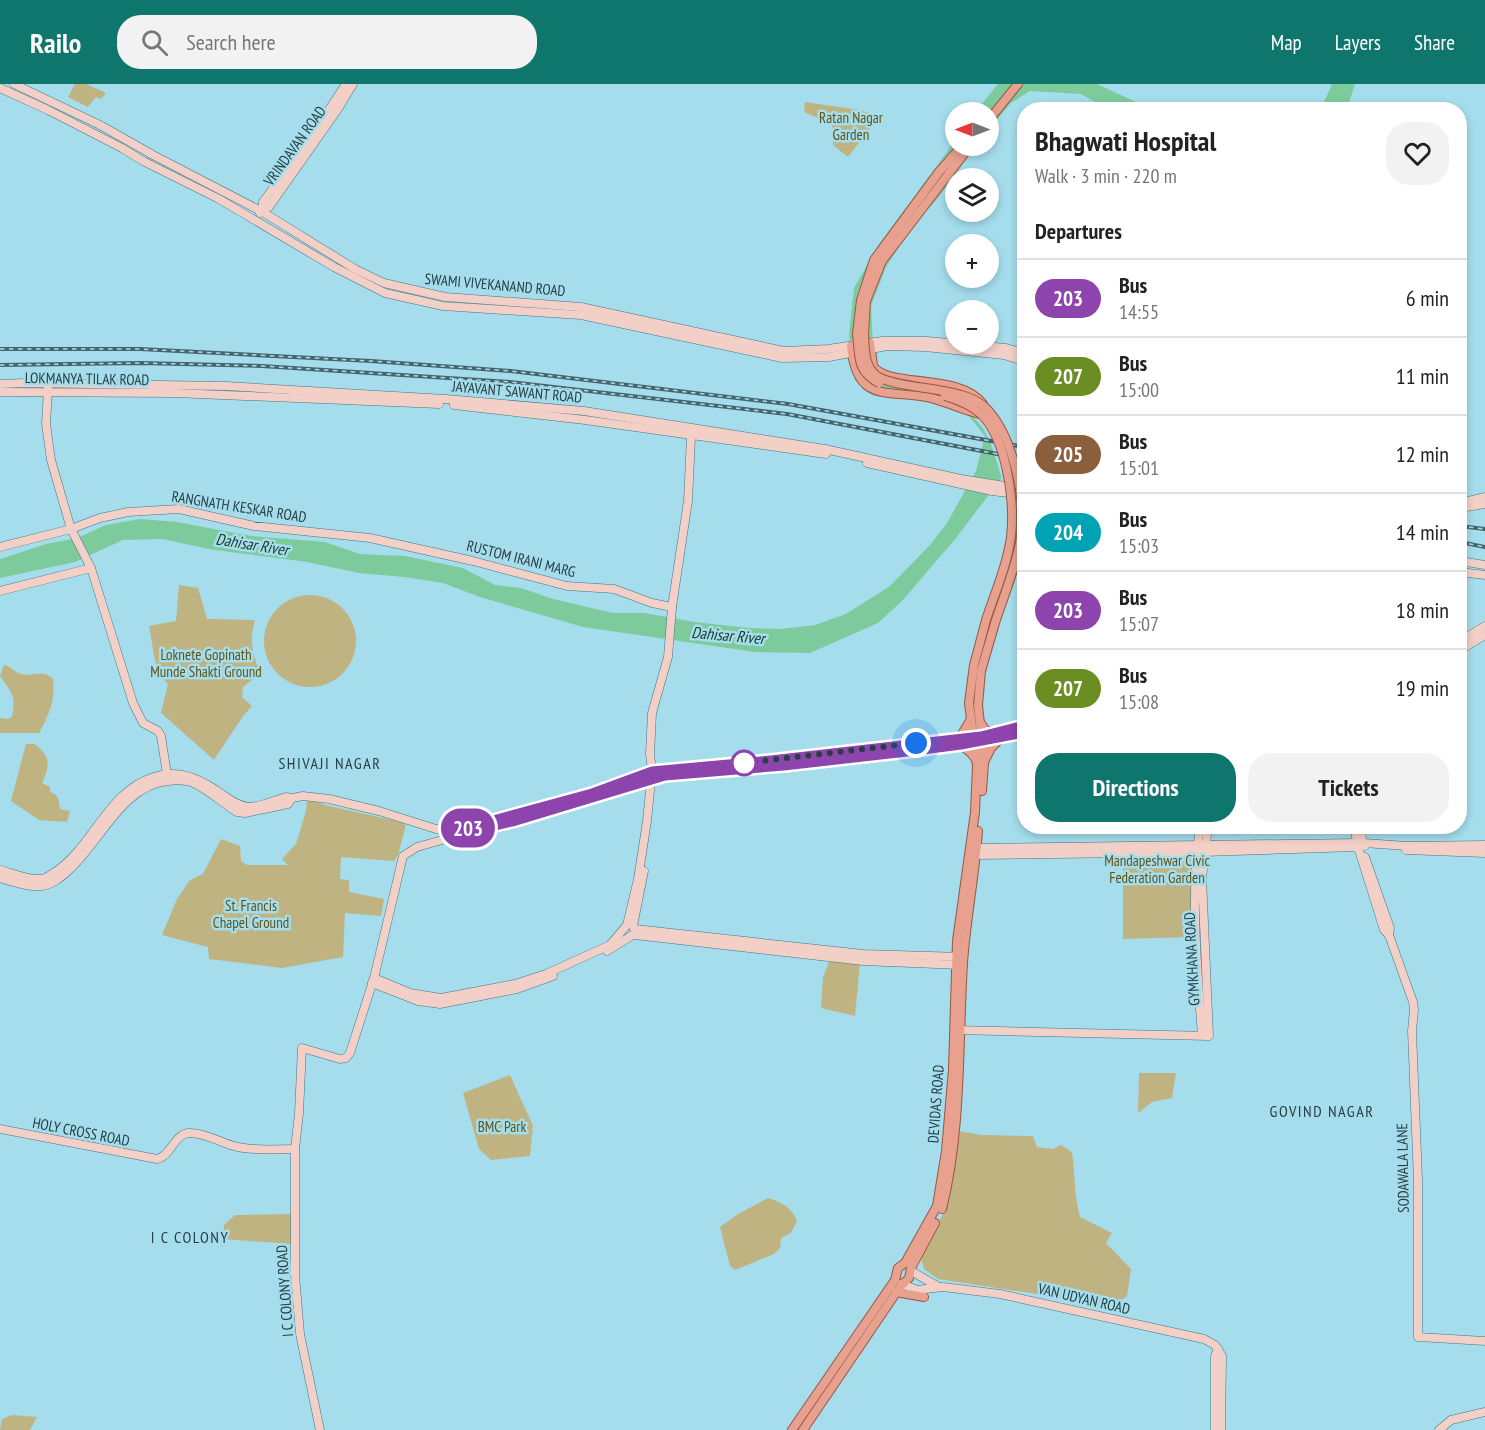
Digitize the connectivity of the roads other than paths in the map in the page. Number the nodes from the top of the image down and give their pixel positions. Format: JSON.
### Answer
{"nodes":[{"id":1,"x":14,"y":84,"type":"edge"},
{"id":2,"x":346,"y":84,"type":"edge"},
{"id":3,"x":353,"y":84,"type":"edge"},
{"id":4,"x":1011,"y":84,"type":"edge"},
{"id":5,"x":1018,"y":84,"type":"edge"},
{"id":6,"x":0,"y":88,"type":"edge"},
{"id":7,"x":997,"y":102,"type":"edge"},
{"id":8,"x":999,"y":107,"type":"edge"},
{"id":9,"x":953,"y":156,"type":"edge"},
{"id":10,"x":962,"y":156,"type":"edge"},
{"id":11,"x":262,"y":210,"type":"junction"},
{"id":12,"x":255,"y":220,"type":"junction"},
{"id":13,"x":505,"y":306,"type":"junction"},
{"id":14,"x":874,"y":346,"type":"junction"},
{"id":15,"x":945,"y":347,"type":"edge"},
{"id":16,"x":999,"y":348,"type":"edge"},
{"id":17,"x":852,"y":349,"type":"junction"},
{"id":18,"x":1017,"y":351,"type":"edge"},
{"id":19,"x":998,"y":354,"type":"edge"},
{"id":20,"x":1017,"y":359,"type":"edge"},
{"id":21,"x":48,"y":383,"type":"junction"},
{"id":22,"x":0,"y":384,"type":"edge"},
{"id":23,"x":0,"y":392,"type":"edge"},
{"id":24,"x":48,"y":392,"type":"junction"},
{"id":25,"x":175,"y":393,"type":"joint"},
{"id":26,"x":982,"y":410,"type":"junction"},
{"id":27,"x":691,"y":436,"type":"junction"},
{"id":28,"x":1017,"y":479,"type":"edge"},
{"id":29,"x":960,"y":481,"type":"junction"},
{"id":30,"x":993,"y":488,"type":"junction"},
{"id":31,"x":1017,"y":489,"type":"edge"},
{"id":32,"x":1017,"y":493,"type":"edge"},
{"id":33,"x":1482,"y":501,"type":"edge"},
{"id":34,"x":1467,"y":502,"type":"edge"},
{"id":35,"x":1467,"y":506,"type":"edge"},
{"id":36,"x":72,"y":531,"type":"junction"},
{"id":37,"x":370,"y":538,"type":"joint"},
{"id":38,"x":0,"y":547,"type":"edge"},
{"id":39,"x":1017,"y":550,"type":"edge"},
{"id":40,"x":1467,"y":563,"type":"edge"},
{"id":41,"x":1485,"y":565,"type":"edge"},
{"id":42,"x":91,"y":568,"type":"junction"},
{"id":43,"x":1467,"y":573,"type":"edge"},
{"id":44,"x":1485,"y":575,"type":"edge"},
{"id":45,"x":0,"y":591,"type":"edge"},
{"id":46,"x":672,"y":607,"type":"junction"},
{"id":47,"x":1485,"y":626,"type":"edge"},
{"id":48,"x":1485,"y":635,"type":"edge"},
{"id":49,"x":1467,"y":637,"type":"edge"},
{"id":50,"x":1467,"y":646,"type":"edge"},
{"id":51,"x":975,"y":720,"type":"junction"},
{"id":52,"x":1017,"y":728,"type":"edge"},
{"id":53,"x":1017,"y":734,"type":"edge"},
{"id":54,"x":998,"y":735,"type":"junction"},
{"id":55,"x":977,"y":740,"type":"junction"},
{"id":56,"x":960,"y":742,"type":"junction"},
{"id":57,"x":980,"y":765,"type":"junction"},
{"id":58,"x":167,"y":774,"type":"junction"},
{"id":59,"x":652,"y":776,"type":"junction"},
{"id":60,"x":292,"y":798,"type":"junction"},
{"id":61,"x":468,"y":829,"type":"junction"},
{"id":62,"x":1200,"y":834,"type":"edge"},
{"id":63,"x":1206,"y":834,"type":"edge"},
{"id":64,"x":1357,"y":834,"type":"edge"},
{"id":65,"x":1361,"y":834,"type":"edge"},
{"id":66,"x":1360,"y":845,"type":"junction"},
{"id":67,"x":1485,"y":845,"type":"edge"},
{"id":68,"x":1201,"y":849,"type":"junction"},
{"id":69,"x":976,"y":851,"type":"junction"},
{"id":70,"x":1485,"y":852,"type":"edge"},
{"id":71,"x":0,"y":870,"type":"edge"},
{"id":72,"x":0,"y":878,"type":"edge"},
{"id":73,"x":630,"y":930,"type":"junction"},
{"id":74,"x":959,"y":961,"type":"junction"},
{"id":75,"x":373,"y":980,"type":"junction"},
{"id":76,"x":957,"y":1030,"type":"junction"},
{"id":77,"x":0,"y":1129,"type":"edge"},
{"id":78,"x":295,"y":1149,"type":"junction"},
{"id":79,"x":909,"y":1267,"type":"junction"},
{"id":80,"x":898,"y":1282,"type":"junction"},
{"id":81,"x":939,"y":1287,"type":"junction"},
{"id":82,"x":896,"y":1292,"type":"junction"},
{"id":83,"x":924,"y":1297,"type":"dead end"},
{"id":84,"x":1485,"y":1341,"type":"edge"},
{"id":85,"x":1218,"y":1349,"type":"junction"},
{"id":86,"x":1485,"y":1412,"type":"edge"},
{"id":87,"x":320,"y":1430,"type":"edge"},
{"id":88,"x":792,"y":1430,"type":"edge"},
{"id":89,"x":803,"y":1430,"type":"edge"},
{"id":90,"x":1215,"y":1430,"type":"edge"},
{"id":91,"x":1221,"y":1430,"type":"edge"},
{"id":92,"x":1439,"y":1430,"type":"edge"}],
"edges":[{"from":1,"to":11,"type":"street","name":"SWAMI VIVEKANAND ROAD"},
{"from":2,"to":11,"type":"street"},
{"from":3,"to":11,"type":"street","name":"VRINDAVAN ROAD"},
{"from":4,"to":7,"type":"main road"},
{"from":5,"to":8,"type":"main road"},
{"from":6,"to":12,"type":"street","name":"SWAMI VIVEKANAND ROAD"},
{"from":9,"to":26,"type":"main road","bridge":true},
{"from":10,"to":26,"type":"main road","bridge":true},
{"from":11,"to":12,"type":"street","name":"VRINDAVAN ROAD"},
{"from":11,"to":13,"type":"street","name":"SWAMI VIVEKANAND ROAD"},
{"from":12,"to":13,"type":"street","name":"SWAMI VIVEKANAND ROAD"},
{"from":13,"to":17,"type":"street","name":"SWAMI VIVEKANAND ROAD"},
{"from":14,"to":15,"type":"street","name":"SWAMI VIVEKANAND ROAD"},
{"from":14,"to":17,"type":"street","name":"SWAMI VIVEKANAND ROAD","bridge":true},
{"from":14,"to":26,"type":"main road","bridge":true},
{"from":16,"to":18,"type":"street"},
{"from":17,"to":26,"type":"main road","bridge":true},
{"from":19,"to":20,"type":"street"},
{"from":21,"to":22,"type":"street","name":"JAYAVANT SAWANT ROAD"},
{"from":21,"to":24,"type":"street"},
{"from":21,"to":29,"type":"street","name":"JAYAVANT SAWANT ROAD"},
{"from":23,"to":24,"type":"street","name":"LOKMANYA TILAK ROAD"},
{"from":24,"to":25,"type":"street","name":"LOKMANYA TILAK ROAD"},
{"from":24,"to":36,"type":"street"},
{"from":25,"to":27,"type":"street","name":"JAYAVANT SAWANT ROAD"},
{"from":26,"to":28,"type":"main road","bridge":true},
{"from":26,"to":51,"type":"main road","bridge":true},
{"from":27,"to":29,"type":"street","name":"JAYAVANT SAWANT ROAD"},
{"from":27,"to":46,"type":"street"},
{"from":29,"to":30,"type":"street","name":"JAYAVANT SAWANT ROAD"},
{"from":30,"to":31,"type":"street","name":"JAYAVANT SAWANT ROAD"},
{"from":30,"to":32,"type":"street","name":"JAYAVANT SAWANT ROAD"},
{"from":33,"to":34,"type":"street"},
{"from":33,"to":35,"type":"street"},
{"from":36,"to":37,"type":"street","name":"RANGNATH KESKAR ROAD"},
{"from":36,"to":38,"type":"street","name":"RANGNATH KESKAR ROAD"},
{"from":36,"to":42,"type":"street"},
{"from":37,"to":46,"type":"street","name":"RUSTOM IRANI MARG"},
{"from":39,"to":51,"type":"main road","bridge":true},
{"from":40,"to":41,"type":"street"},
{"from":42,"to":45,"type":"street"},
{"from":42,"to":58,"type":"street"},
{"from":43,"to":44,"type":"street"},
{"from":46,"to":59,"type":"street"},
{"from":47,"to":49,"type":"street"},
{"from":48,"to":50,"type":"street"},
{"from":51,"to":54,"type":"main road"},
{"from":51,"to":55,"type":"main road","name":"DEVIDAS ROAD"},
{"from":51,"to":56,"type":"main road"},
{"from":52,"to":54,"type":"street"},
{"from":53,"to":54,"type":"street"},
{"from":54,"to":55,"type":"street"},
{"from":54,"to":57,"type":"main road"},
{"from":55,"to":56,"type":"street"},
{"from":55,"to":57,"type":"main road","name":"DEVIDAS ROAD"},
{"from":56,"to":57,"type":"main road"},
{"from":56,"to":59,"type":"street"},
{"from":57,"to":69,"type":"main road","name":"DEVIDAS ROAD"},
{"from":57,"to":74,"type":"main road","name":"DEVIDAS ROAD"},
{"from":58,"to":60,"type":"street"},
{"from":58,"to":71,"type":"street"},
{"from":59,"to":61,"type":"street"},
{"from":59,"to":73,"type":"street"},
{"from":60,"to":61,"type":"street"},
{"from":60,"to":72,"type":"street"},
{"from":61,"to":75,"type":"street"},
{"from":62,"to":68,"type":"street"},
{"from":63,"to":68,"type":"street"},
{"from":64,"to":66,"type":"street","name":"SODAWALA LANE"},
{"from":65,"to":66,"type":"street","name":"SODAWALA LANE"},
{"from":66,"to":67,"type":"street"},
{"from":66,"to":68,"type":"street"},
{"from":66,"to":70,"type":"street"},
{"from":66,"to":84,"type":"street","name":"SODAWALA LANE"},
{"from":68,"to":69,"type":"street"},
{"from":68,"to":76,"type":"street","name":"GYMKHANA ROAD"},
{"from":69,"to":74,"type":"main road","name":"DEVIDAS ROAD"},
{"from":73,"to":74,"type":"street"},
{"from":73,"to":75,"type":"street"},
{"from":74,"to":76,"type":"main road","name":"DEVIDAS ROAD"},
{"from":75,"to":78,"type":"street","name":"I C COLONY ROAD"},
{"from":76,"to":79,"type":"main road","name":"DEVIDAS ROAD"},
{"from":77,"to":78,"type":"street","name":"HOLY CROSS ROAD"},
{"from":78,"to":87,"type":"street","name":"I C COLONY ROAD"},
{"from":79,"to":80,"type":"main road","name":"DEVIDAS ROAD"},
{"from":79,"to":80,"type":"main road","name":"DEVIDAS ROAD"},
{"from":79,"to":81,"type":"street","name":"VAN UDYAN ROAD"},
{"from":80,"to":81,"type":"street","name":"VAN UDYAN ROAD"},
{"from":80,"to":82,"type":"main road","name":"DEVIDAS ROAD"},
{"from":80,"to":88,"type":"main road","name":"DEVIDAS ROAD"},
{"from":81,"to":85,"type":"street","name":"VAN UDYAN ROAD"},
{"from":82,"to":83,"type":"main road"},
{"from":82,"to":89,"type":"main road","name":"DEVIDAS ROAD"},
{"from":85,"to":90,"type":"street"},
{"from":85,"to":91,"type":"street"},
{"from":86,"to":92,"type":"street"}]}
